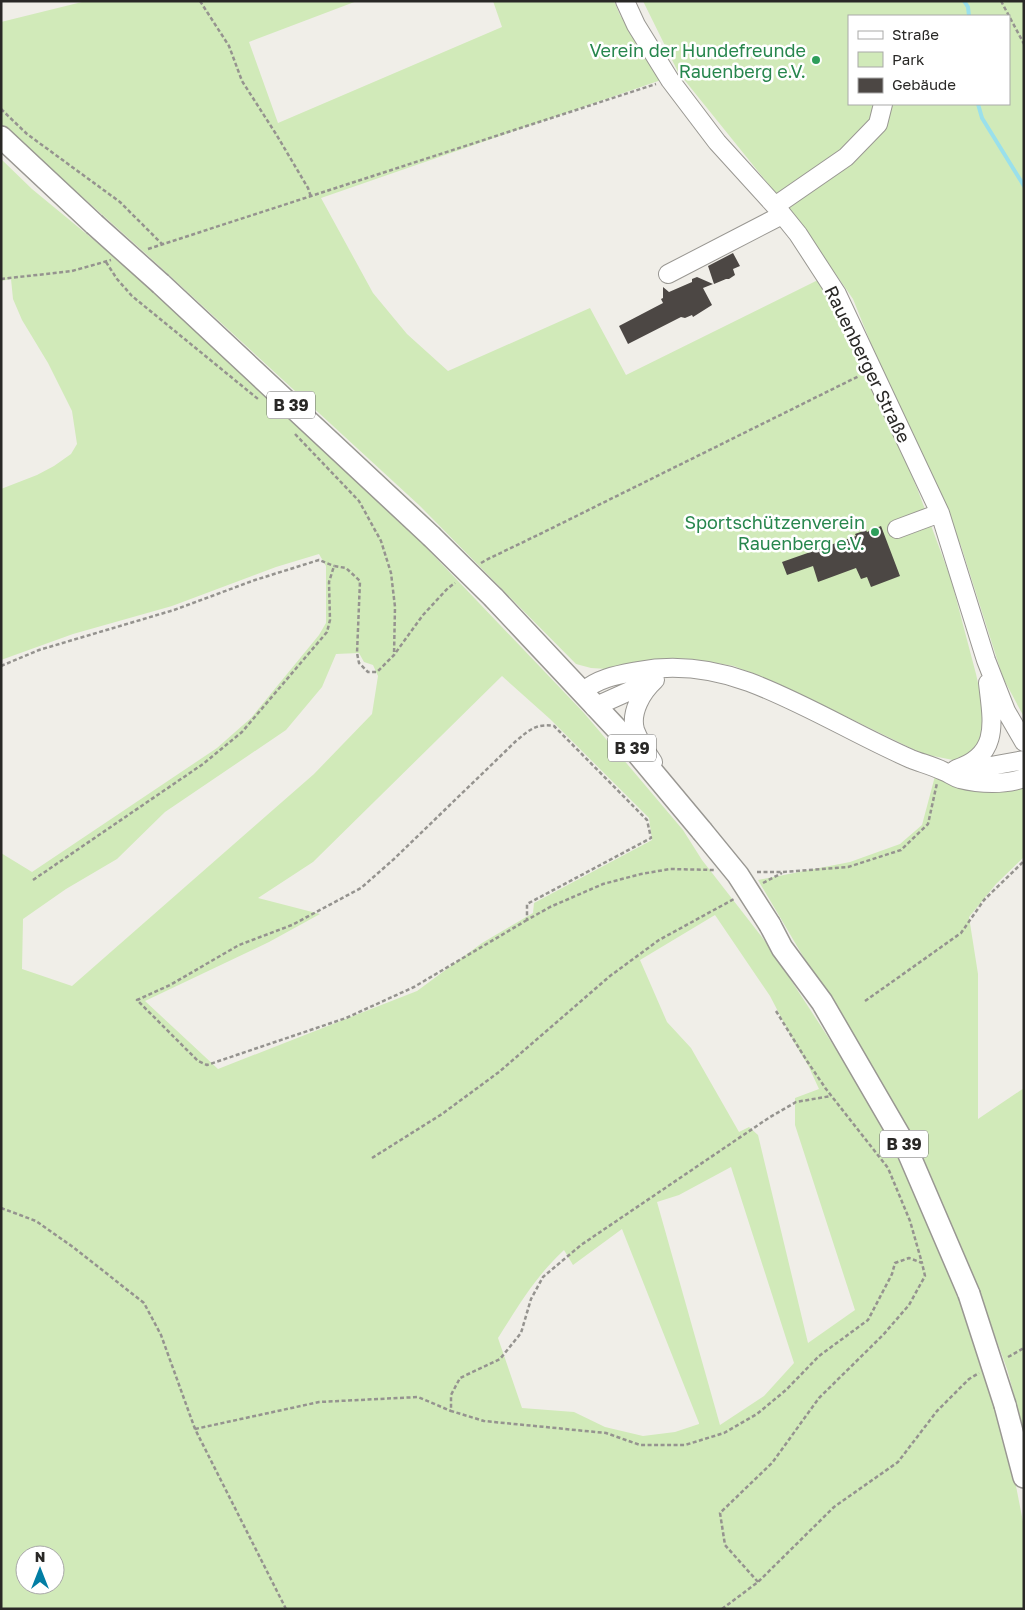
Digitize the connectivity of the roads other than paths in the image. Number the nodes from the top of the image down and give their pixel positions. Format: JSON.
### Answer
{"nodes":[{"id":1,"x":625,"y":1,"type":"edge"},
{"id":2,"x":884,"y":105,"type":"edge"},
{"id":3,"x":1,"y":137,"type":"edge"},
{"id":4,"x":779,"y":210,"type":"junction"},
{"id":5,"x":668,"y":274,"type":"dead end"},
{"id":6,"x":940,"y":513,"type":"junction"},
{"id":7,"x":897,"y":529,"type":"dead end"},
{"id":8,"x":986,"y":660,"type":"junction"},
{"id":9,"x":700,"y":669,"type":"junction"},
{"id":10,"x":655,"y":680,"type":"junction"},
{"id":11,"x":588,"y":699,"type":"junction"},
{"id":12,"x":1024,"y":742,"type":"edge"},
{"id":13,"x":1024,"y":760,"type":"edge"},
{"id":14,"x":948,"y":770,"type":"junction"},
{"id":15,"x":1024,"y":778,"type":"edge"},
{"id":16,"x":668,"y":791,"type":"junction"},
{"id":17,"x":1024,"y":1477,"type":"edge"}],
"edges":[{"from":1,"to":4,"type":"street","name":"Rauenberger Straße"},
{"from":2,"to":4,"type":"street"},
{"from":3,"to":11,"type":"main road","number":"B 39","bridge":true},
{"from":4,"to":5,"type":"street"},
{"from":4,"to":6,"type":"street","name":"Rauenberger Straße"},
{"from":6,"to":7,"type":"street"},
{"from":6,"to":8,"type":"street","name":"Rauenberger Straße"},
{"from":8,"to":12,"type":"street","name":"Rauenberger Straße"},
{"from":8,"to":14,"type":"street"},
{"from":9,"to":10,"type":"street"},
{"from":9,"to":11,"type":"street"},
{"from":9,"to":14,"type":"street"},
{"from":10,"to":11,"type":"street"},
{"from":10,"to":16,"type":"street"},
{"from":11,"to":16,"type":"main road","number":"B 39"},
{"from":13,"to":14,"type":"street"},
{"from":14,"to":15,"type":"street"},
{"from":16,"to":17,"type":"main road","number":"B 39","bridge":true}]}
